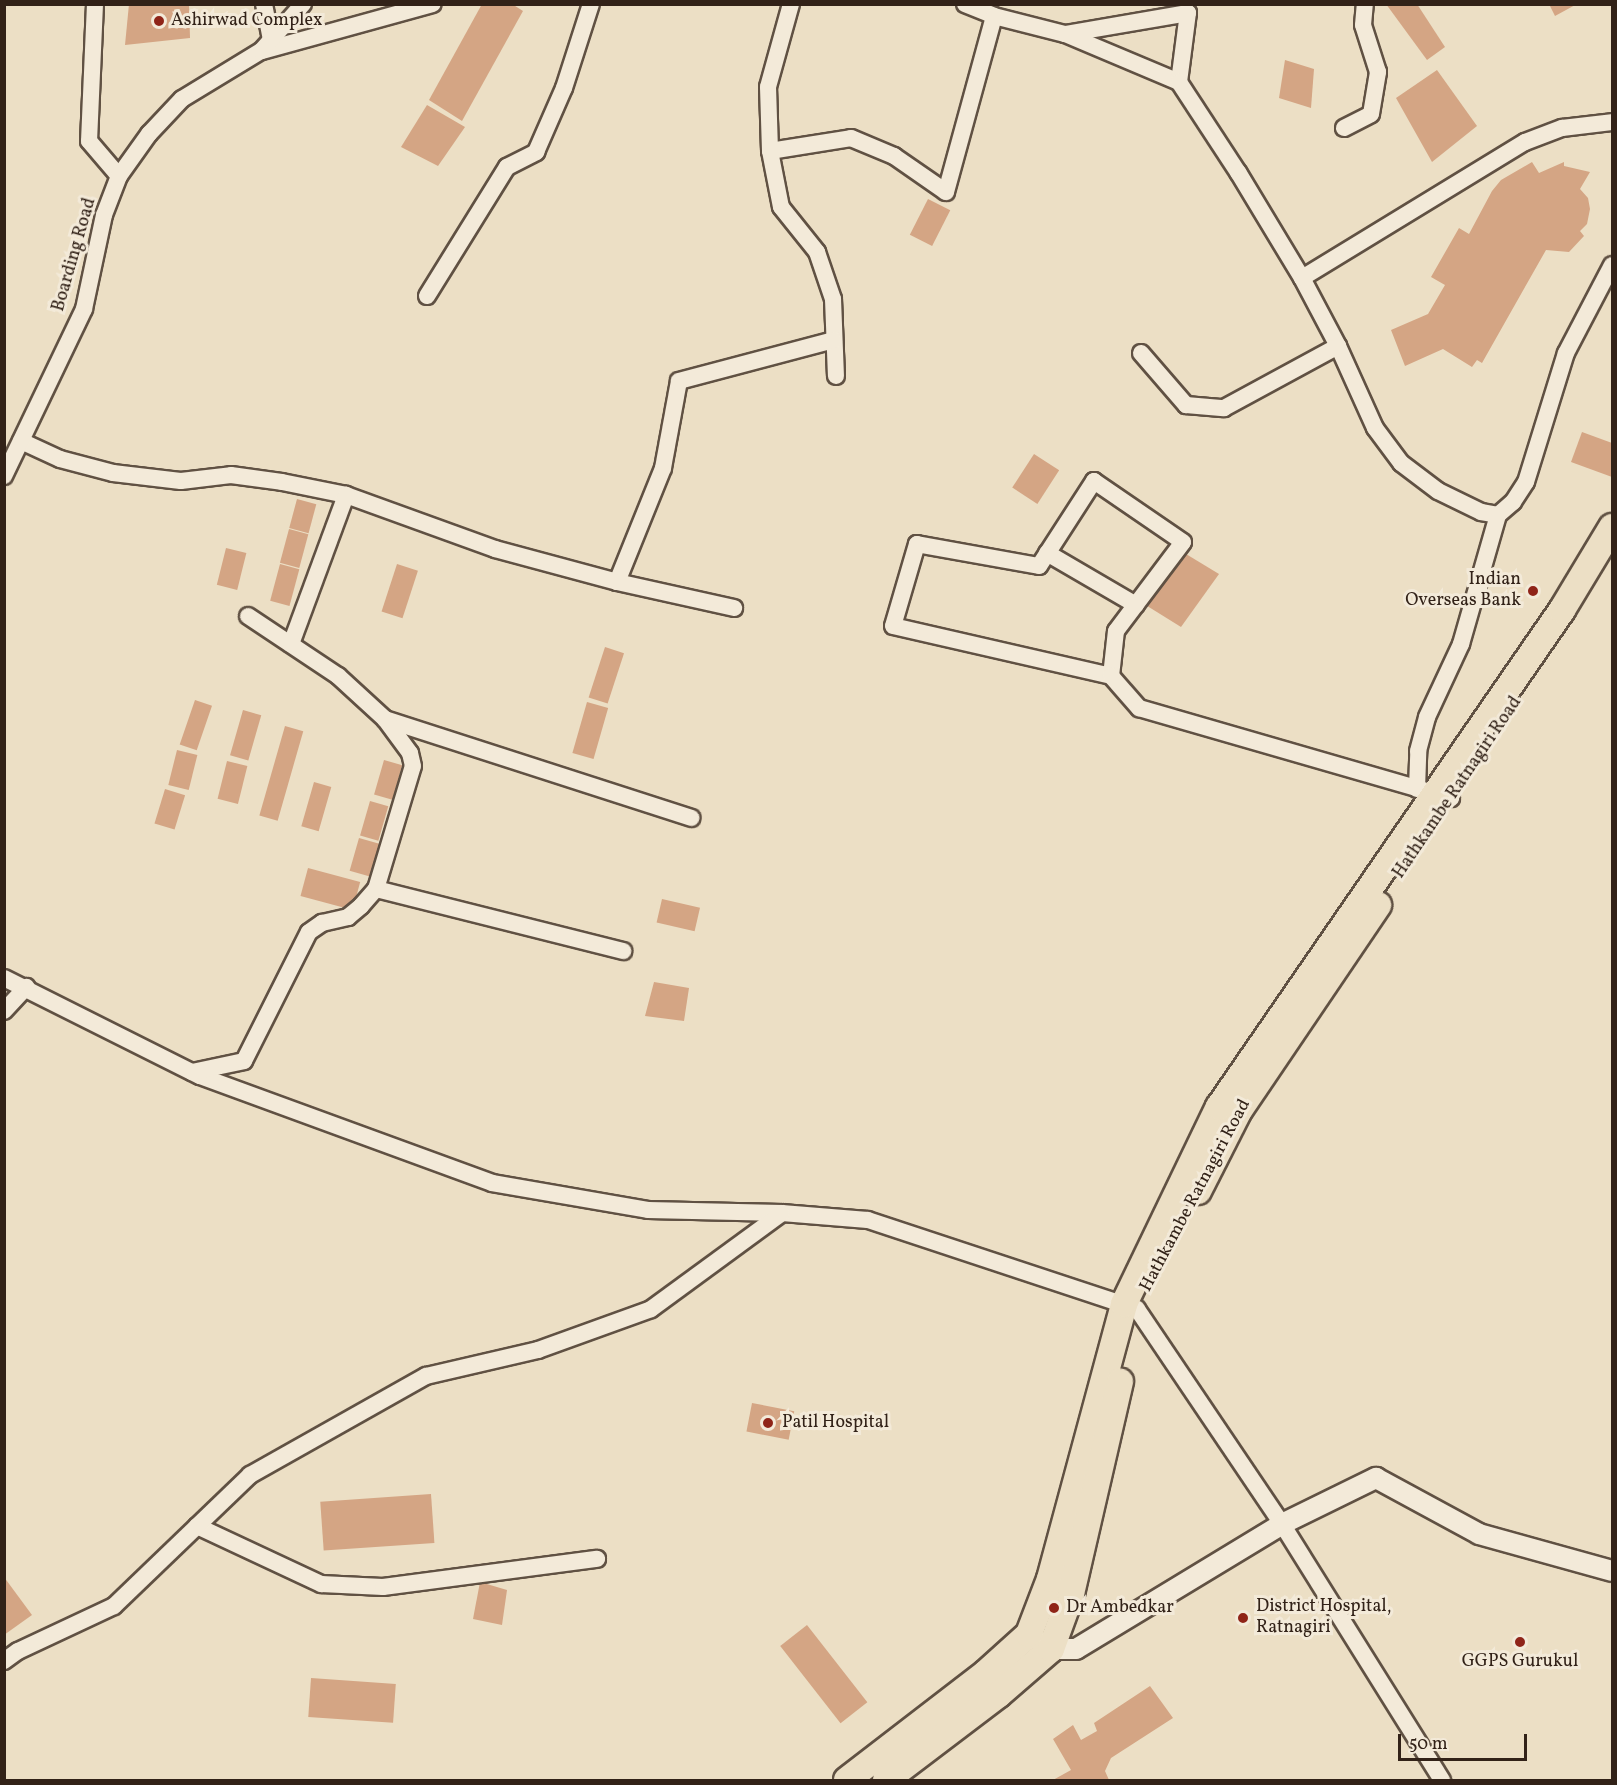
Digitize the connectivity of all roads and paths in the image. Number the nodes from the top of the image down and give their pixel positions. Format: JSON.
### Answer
{"nodes":[{"id":1,"x":94,"y":4,"type":"edge"},
{"id":2,"x":264,"y":4,"type":"edge"},
{"id":3,"x":269,"y":4,"type":"edge"},
{"id":4,"x":303,"y":4,"type":"edge"},
{"id":5,"x":433,"y":4,"type":"edge"},
{"id":6,"x":591,"y":4,"type":"edge"},
{"id":7,"x":791,"y":4,"type":"edge"},
{"id":8,"x":965,"y":4,"type":"edge"},
{"id":9,"x":1203,"y":4,"type":"edge"},
{"id":10,"x":1365,"y":4,"type":"edge"},
{"id":11,"x":1188,"y":13,"type":"junction"},
{"id":12,"x":994,"y":16,"type":"junction"},
{"id":13,"x":288,"y":21,"type":"junction"},
{"id":14,"x":1065,"y":34,"type":"junction"},
{"id":15,"x":266,"y":46,"type":"junction"},
{"id":16,"x":1179,"y":82,"type":"junction"},
{"id":17,"x":1612,"y":122,"type":"edge"},
{"id":18,"x":1344,"y":128,"type":"dead end"},
{"id":19,"x":770,"y":151,"type":"junction"},
{"id":20,"x":120,"y":176,"type":"junction"},
{"id":21,"x":1612,"y":265,"type":"edge"},
{"id":22,"x":1302,"y":278,"type":"junction"},
{"id":23,"x":428,"y":296,"type":"dead end"},
{"id":24,"x":834,"y":340,"type":"junction"},
{"id":25,"x":1338,"y":346,"type":"junction"},
{"id":26,"x":1141,"y":353,"type":"dead end"},
{"id":27,"x":836,"y":376,"type":"dead end"},
{"id":28,"x":21,"y":441,"type":"junction"},
{"id":29,"x":4,"y":476,"type":"edge"},
{"id":30,"x":346,"y":495,"type":"junction"},
{"id":31,"x":1498,"y":515,"type":"junction"},
{"id":32,"x":1612,"y":527,"type":"edge"},
{"id":33,"x":1047,"y":553,"type":"junction"},
{"id":34,"x":1612,"y":560,"type":"edge"},
{"id":35,"x":617,"y":582,"type":"junction"},
{"id":36,"x":1136,"y":605,"type":"junction"},
{"id":37,"x":734,"y":608,"type":"dead end"},
{"id":38,"x":248,"y":616,"type":"dead end"},
{"id":39,"x":291,"y":644,"type":"junction"},
{"id":40,"x":1111,"y":676,"type":"junction"},
{"id":41,"x":385,"y":719,"type":"junction"},
{"id":42,"x":1434,"y":793,"type":"junction"},
{"id":43,"x":691,"y":818,"type":"dead end"},
{"id":44,"x":375,"y":888,"type":"junction"},
{"id":45,"x":623,"y":951,"type":"dead end"},
{"id":46,"x":4,"y":978,"type":"edge"},
{"id":47,"x":26,"y":987,"type":"junction"},
{"id":48,"x":4,"y":1011,"type":"edge"},
{"id":49,"x":192,"y":1072,"type":"junction"},
{"id":50,"x":782,"y":1213,"type":"junction"},
{"id":51,"x":1130,"y":1306,"type":"junction"},
{"id":52,"x":1282,"y":1524,"type":"junction"},
{"id":53,"x":197,"y":1526,"type":"junction"},
{"id":54,"x":597,"y":1559,"type":"dead end"},
{"id":55,"x":1612,"y":1571,"type":"edge"},
{"id":56,"x":1029,"y":1634,"type":"junction"},
{"id":57,"x":1051,"y":1649,"type":"junction"},
{"id":58,"x":4,"y":1661,"type":"edge"},
{"id":59,"x":847,"y":1780,"type":"edge"},
{"id":60,"x":885,"y":1780,"type":"edge"},
{"id":61,"x":1442,"y":1780,"type":"edge"}],
"edges":[{"from":1,"to":20,"type":"street"},
{"from":2,"to":15,"type":"street"},
{"from":3,"to":13,"type":"street"},
{"from":4,"to":13,"type":"street","name":"Boarding Road"},
{"from":5,"to":15,"type":"street"},
{"from":6,"to":23,"type":"street"},
{"from":7,"to":19,"type":"street"},
{"from":8,"to":12,"type":"street"},
{"from":9,"to":11,"type":"street"},
{"from":10,"to":18,"type":"street"},
{"from":11,"to":14,"type":"street"},
{"from":11,"to":16,"type":"street"},
{"from":12,"to":14,"type":"street"},
{"from":12,"to":19,"type":"street"},
{"from":13,"to":15,"type":"street","name":"Boarding Road"},
{"from":14,"to":16,"type":"street"},
{"from":15,"to":20,"type":"street","name":"Boarding Road"},
{"from":16,"to":22,"type":"street"},
{"from":17,"to":22,"type":"street"},
{"from":19,"to":24,"type":"street"},
{"from":20,"to":28,"type":"street","name":"Boarding Road"},
{"from":21,"to":31,"type":"street"},
{"from":22,"to":25,"type":"street"},
{"from":24,"to":27,"type":"street"},
{"from":24,"to":35,"type":"street"},
{"from":25,"to":26,"type":"street"},
{"from":25,"to":31,"type":"street"},
{"from":28,"to":29,"type":"street","name":"Boarding Road"},
{"from":28,"to":30,"type":"street"},
{"from":30,"to":35,"type":"street"},
{"from":30,"to":39,"type":"street"},
{"from":31,"to":42,"type":"street"},
{"from":32,"to":42,"type":"main road"},
{"from":33,"to":36,"type":"street"},
{"from":33,"to":36,"type":"street"},
{"from":33,"to":40,"type":"street"},
{"from":34,"to":42,"type":"main road","name":"Hathkambe Ratnagiri Road"},
{"from":35,"to":37,"type":"street"},
{"from":36,"to":40,"type":"street"},
{"from":38,"to":39,"type":"street"},
{"from":39,"to":41,"type":"street"},
{"from":40,"to":42,"type":"street"},
{"from":41,"to":43,"type":"street"},
{"from":41,"to":44,"type":"street"},
{"from":42,"to":51,"type":"main road","name":"Hathkambe Ratnagiri Road"},
{"from":44,"to":45,"type":"street"},
{"from":44,"to":49,"type":"street"},
{"from":46,"to":47,"type":"street"},
{"from":47,"to":48,"type":"street"},
{"from":47,"to":49,"type":"street"},
{"from":49,"to":50,"type":"street"},
{"from":50,"to":51,"type":"street"},
{"from":50,"to":53,"type":"street"},
{"from":51,"to":52,"type":"street"},
{"from":51,"to":56,"type":"main road"},
{"from":51,"to":57,"type":"main road","name":"Hathkambe Ratnagiri Road"},
{"from":52,"to":55,"type":"street"},
{"from":52,"to":57,"type":"street"},
{"from":52,"to":61,"type":"street"},
{"from":53,"to":54,"type":"street"},
{"from":53,"to":58,"type":"street"},
{"from":56,"to":57,"type":"street"},
{"from":56,"to":59,"type":"main road"},
{"from":57,"to":60,"type":"main road","name":"Hathkambe Ratnagiri Road"}]}
